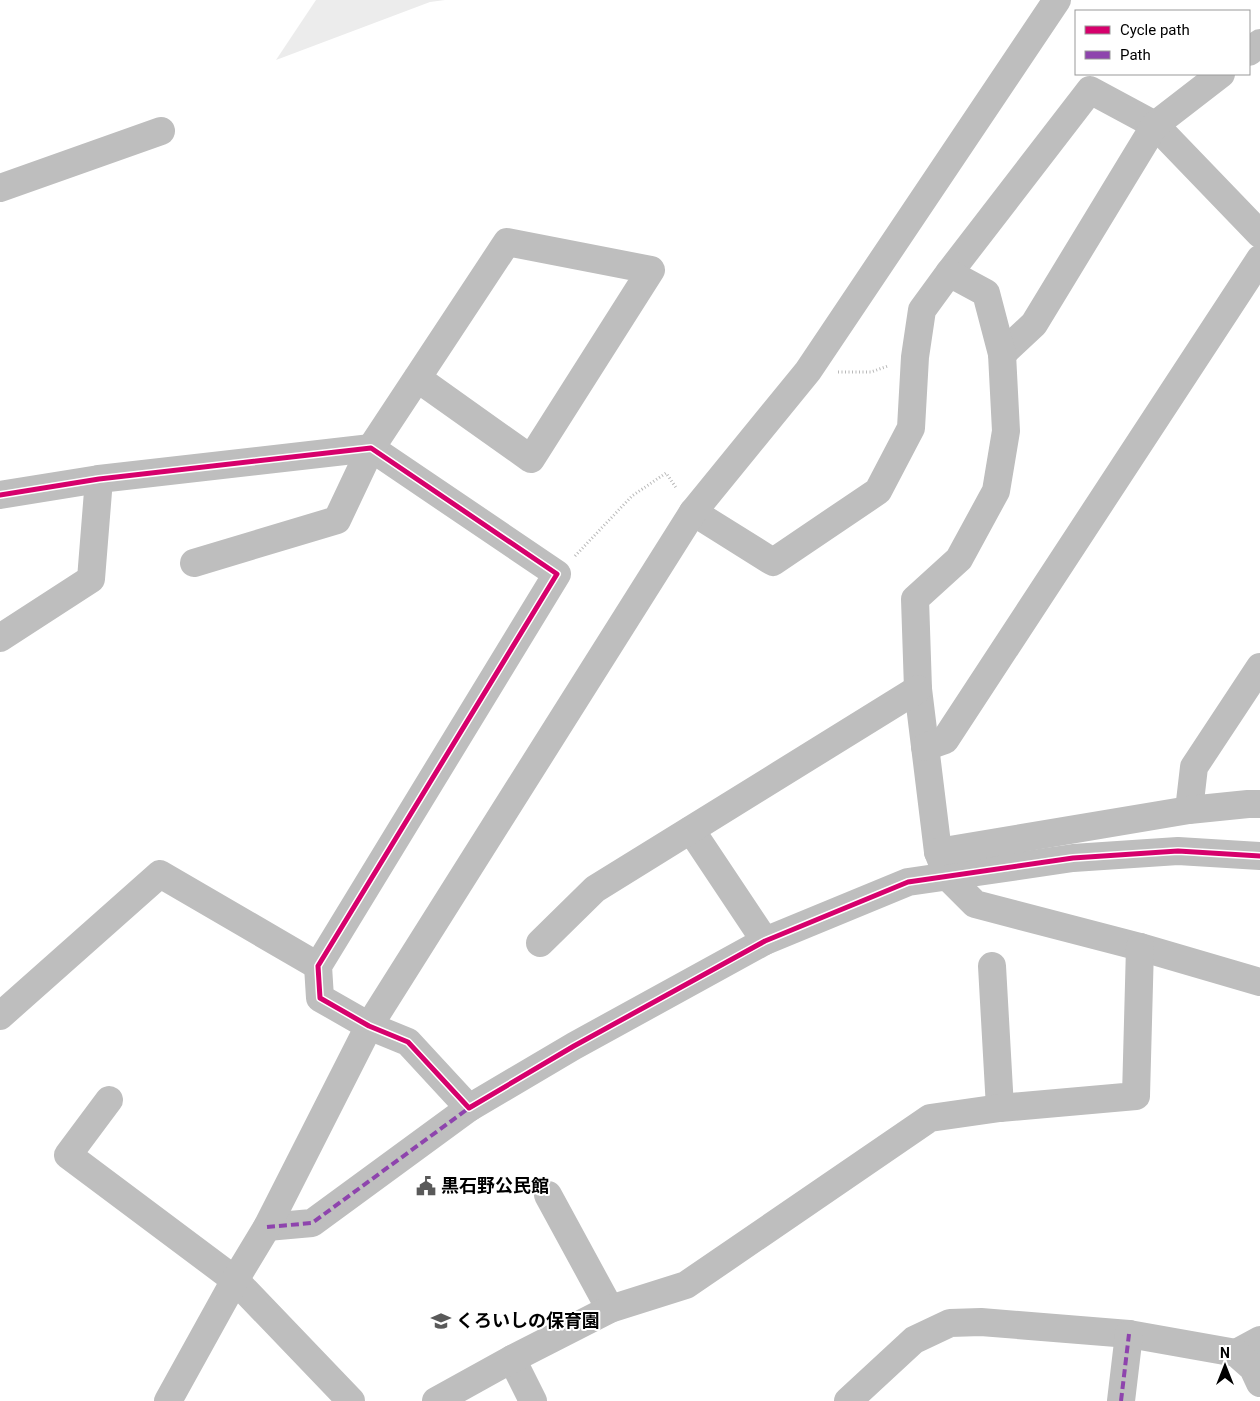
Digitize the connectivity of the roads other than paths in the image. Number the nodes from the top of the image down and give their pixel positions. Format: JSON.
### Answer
{"nodes":[{"id":1,"x":1058,"y":0,"type":"edge"},
{"id":2,"x":1260,"y":43,"type":"edge"},
{"id":3,"x":1250,"y":51,"type":"edge"},
{"id":4,"x":1220,"y":75,"type":"edge"},
{"id":5,"x":1155,"y":125,"type":"junction"},
{"id":6,"x":161,"y":131,"type":"dead end"},
{"id":7,"x":0,"y":188,"type":"edge"},
{"id":8,"x":1260,"y":234,"type":"edge"},
{"id":9,"x":1260,"y":259,"type":"edge"},
{"id":10,"x":949,"y":273,"type":"junction"},
{"id":11,"x":1002,"y":354,"type":"junction"},
{"id":12,"x":417,"y":378,"type":"junction"},
{"id":13,"x":371,"y":448,"type":"junction"},
{"id":14,"x":99,"y":478,"type":"junction"},
{"id":15,"x":0,"y":496,"type":"edge"},
{"id":16,"x":693,"y":512,"type":"junction"},
{"id":17,"x":194,"y":563,"type":"dead end"},
{"id":18,"x":0,"y":638,"type":"edge"},
{"id":19,"x":1260,"y":667,"type":"edge"},
{"id":20,"x":918,"y":690,"type":"junction"},
{"id":21,"x":925,"y":747,"type":"junction"},
{"id":22,"x":1260,"y":804,"type":"edge"},
{"id":23,"x":1189,"y":810,"type":"junction"},
{"id":24,"x":691,"y":830,"type":"junction"},
{"id":25,"x":938,"y":852,"type":"junction"},
{"id":26,"x":1260,"y":856,"type":"edge"},
{"id":27,"x":948,"y":877,"type":"junction"},
{"id":28,"x":765,"y":940,"type":"junction"},
{"id":29,"x":540,"y":943,"type":"dead end"},
{"id":30,"x":1140,"y":947,"type":"junction"},
{"id":31,"x":318,"y":966,"type":"junction"},
{"id":32,"x":992,"y":966,"type":"dead end"},
{"id":33,"x":1260,"y":982,"type":"edge"},
{"id":34,"x":0,"y":1016,"type":"edge"},
{"id":35,"x":369,"y":1026,"type":"junction"},
{"id":36,"x":109,"y":1100,"type":"dead end"},
{"id":37,"x":469,"y":1108,"type":"junction"},
{"id":38,"x":1000,"y":1108,"type":"junction"},
{"id":39,"x":548,"y":1195,"type":"dead end"},
{"id":40,"x":267,"y":1227,"type":"junction"},
{"id":41,"x":235,"y":1280,"type":"junction"},
{"id":42,"x":610,"y":1309,"type":"junction"},
{"id":43,"x":1129,"y":1334,"type":"junction"},
{"id":44,"x":1260,"y":1340,"type":"edge"},
{"id":45,"x":1236,"y":1352,"type":"junction"},
{"id":46,"x":512,"y":1359,"type":"junction"},
{"id":47,"x":1260,"y":1383,"type":"edge"},
{"id":48,"x":168,"y":1401,"type":"edge"},
{"id":49,"x":351,"y":1401,"type":"edge"},
{"id":50,"x":436,"y":1401,"type":"edge"},
{"id":51,"x":533,"y":1401,"type":"edge"},
{"id":52,"x":848,"y":1401,"type":"edge"},
{"id":53,"x":1121,"y":1401,"type":"edge"}],
"edges":[{"from":1,"to":16,"type":"street"},
{"from":2,"to":3,"type":"street"},
{"from":4,"to":5,"type":"street"},
{"from":5,"to":8,"type":"street"},
{"from":5,"to":10,"type":"street"},
{"from":5,"to":11,"type":"street"},
{"from":6,"to":7,"type":"street"},
{"from":9,"to":21,"type":"street"},
{"from":10,"to":11,"type":"street"},
{"from":10,"to":16,"type":"street"},
{"from":11,"to":20,"type":"street"},
{"from":12,"to":12,"type":"street"},
{"from":12,"to":13,"type":"street"},
{"from":13,"to":14,"type":"street"},
{"from":13,"to":17,"type":"street"},
{"from":13,"to":31,"type":"street"},
{"from":14,"to":15,"type":"street"},
{"from":14,"to":18,"type":"street"},
{"from":16,"to":35,"type":"street"},
{"from":19,"to":23,"type":"street"},
{"from":20,"to":21,"type":"street"},
{"from":20,"to":24,"type":"street"},
{"from":21,"to":25,"type":"street"},
{"from":22,"to":23,"type":"street"},
{"from":23,"to":25,"type":"street"},
{"from":24,"to":28,"type":"street"},
{"from":24,"to":29,"type":"street"},
{"from":25,"to":27,"type":"street"},
{"from":26,"to":27,"type":"street"},
{"from":27,"to":28,"type":"street"},
{"from":27,"to":30,"type":"street"},
{"from":28,"to":37,"type":"street"},
{"from":30,"to":33,"type":"street"},
{"from":30,"to":38,"type":"street"},
{"from":31,"to":34,"type":"street"},
{"from":31,"to":35,"type":"street"},
{"from":32,"to":38,"type":"street"},
{"from":35,"to":37,"type":"street"},
{"from":35,"to":40,"type":"street"},
{"from":36,"to":41,"type":"street"},
{"from":37,"to":40,"type":"street"},
{"from":38,"to":42,"type":"street"},
{"from":39,"to":42,"type":"street"},
{"from":40,"to":41,"type":"street"},
{"from":41,"to":48,"type":"street"},
{"from":41,"to":49,"type":"street"},
{"from":42,"to":46,"type":"street"},
{"from":43,"to":45,"type":"street"},
{"from":43,"to":52,"type":"street"},
{"from":43,"to":53,"type":"street"},
{"from":44,"to":45,"type":"street"},
{"from":45,"to":47,"type":"street"},
{"from":46,"to":50,"type":"street"},
{"from":46,"to":51,"type":"street"}]}
